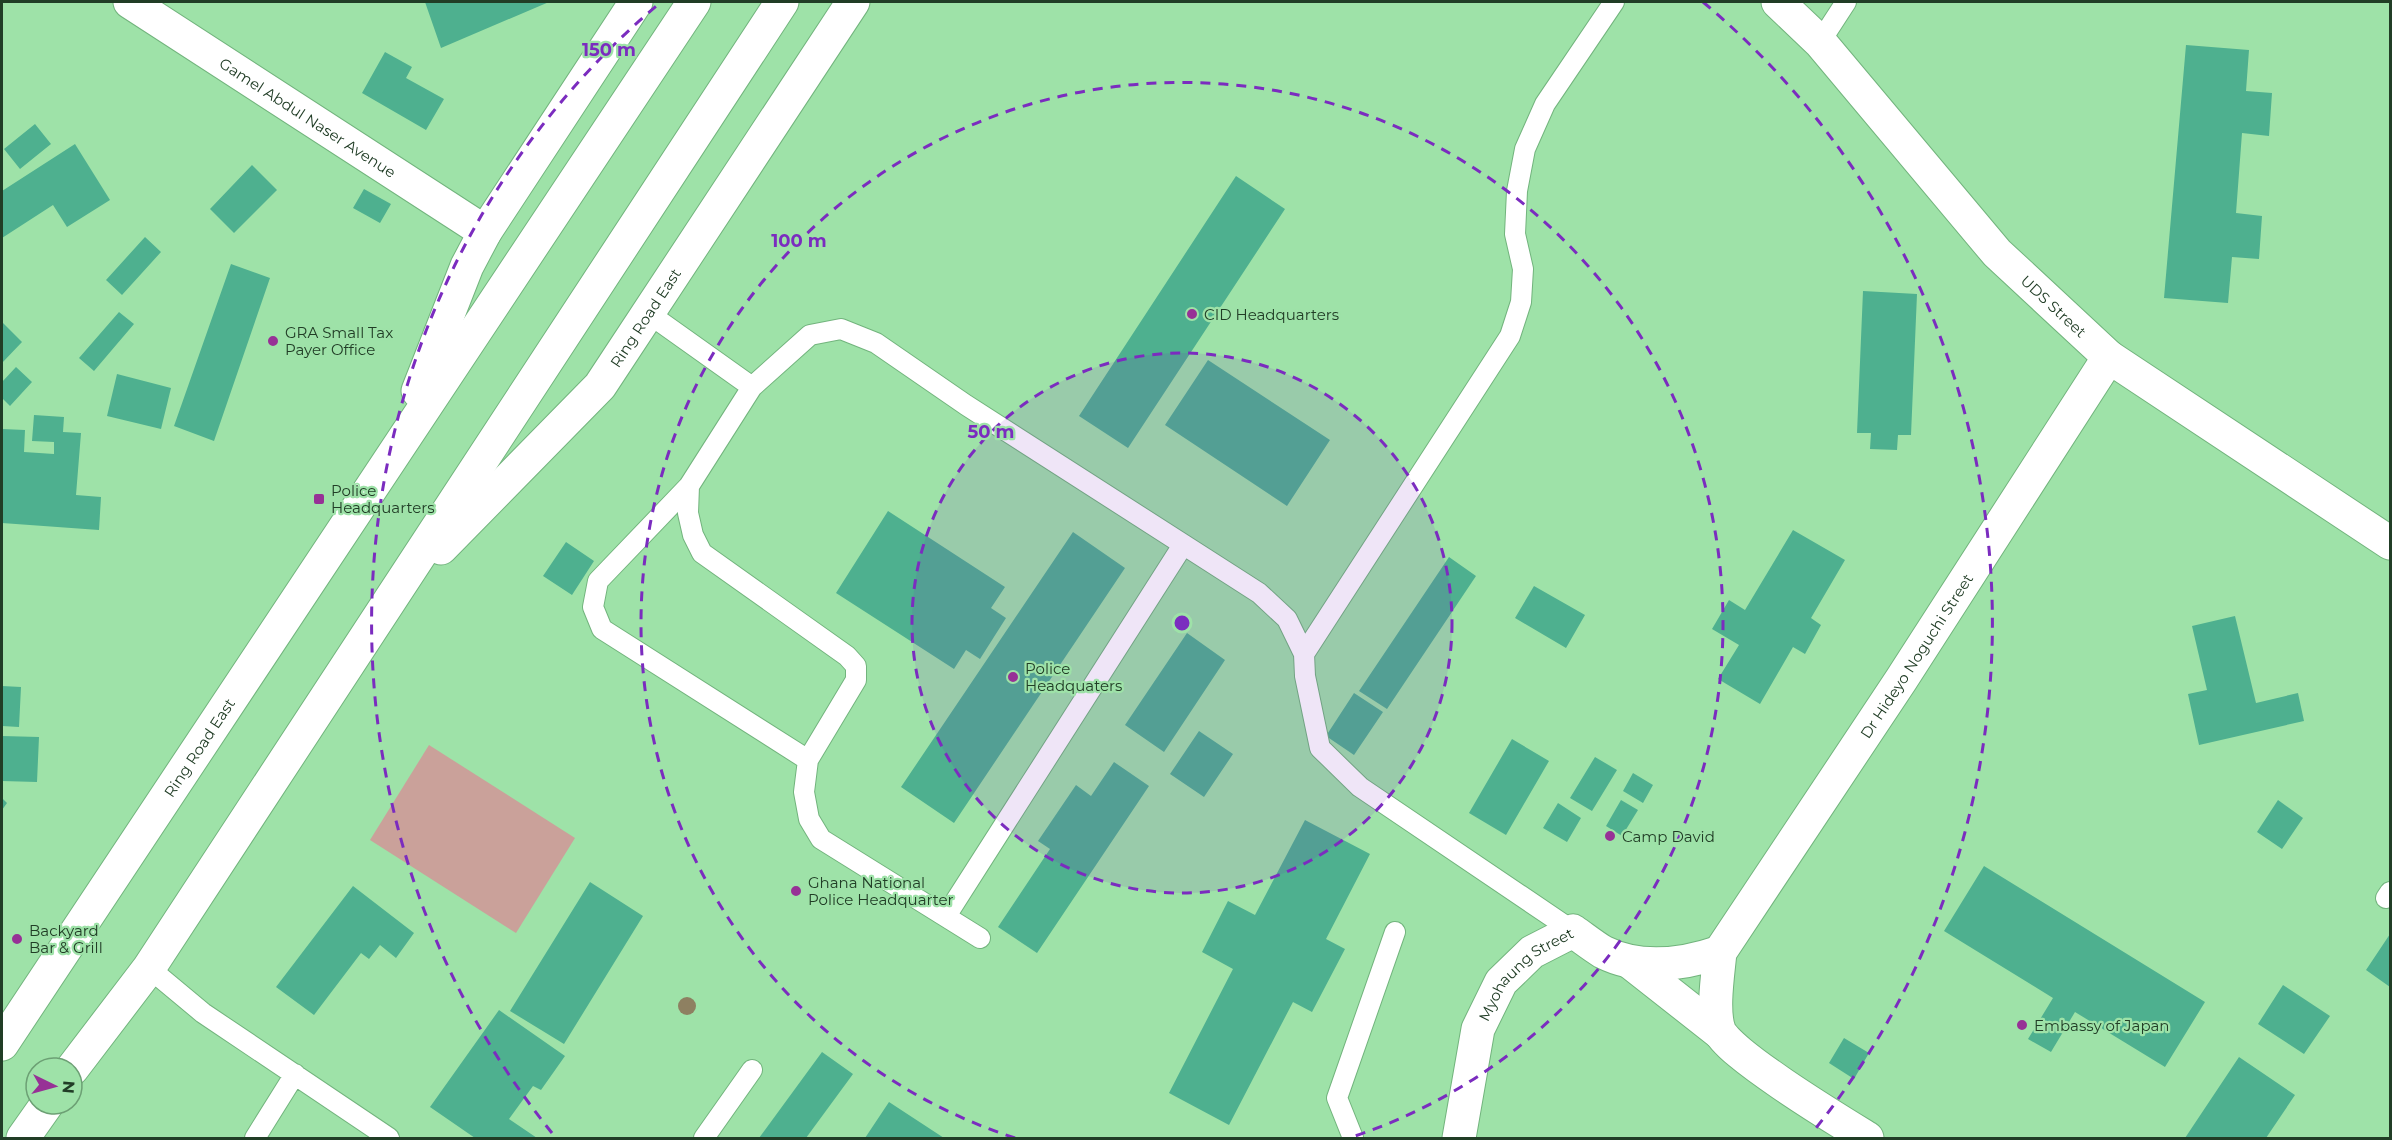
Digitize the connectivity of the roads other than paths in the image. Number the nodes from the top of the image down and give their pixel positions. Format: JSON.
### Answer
{"nodes":[{"id":1,"x":130,"y":2,"type":"edge"},
{"id":2,"x":636,"y":2,"type":"edge"},
{"id":3,"x":694,"y":2,"type":"edge"},
{"id":4,"x":782,"y":2,"type":"edge"},
{"id":5,"x":853,"y":2,"type":"edge"},
{"id":6,"x":1614,"y":2,"type":"edge"},
{"id":7,"x":1778,"y":2,"type":"edge"},
{"id":8,"x":1846,"y":2,"type":"edge"},
{"id":9,"x":1820,"y":42,"type":"junction"},
{"id":10,"x":485,"y":232,"type":"junction"},
{"id":11,"x":648,"y":313,"type":"junction"},
{"id":12,"x":2109,"y":357,"type":"junction"},
{"id":13,"x":752,"y":387,"type":"junction"},
{"id":14,"x":395,"y":450,"type":"junction"},
{"id":15,"x":689,"y":486,"type":"junction"},
{"id":16,"x":2391,"y":543,"type":"edge"},
{"id":17,"x":1183,"y":545,"type":"junction"},
{"id":18,"x":391,"y":598,"type":"junction"},
{"id":19,"x":1304,"y":654,"type":"junction"},
{"id":20,"x":808,"y":760,"type":"junction"},
{"id":21,"x":946,"y":916,"type":"junction"},
{"id":22,"x":1573,"y":931,"type":"junction"},
{"id":23,"x":1395,"y":932,"type":"dead end"},
{"id":24,"x":980,"y":938,"type":"dead end"},
{"id":25,"x":1720,"y":952,"type":"junction"},
{"id":26,"x":1630,"y":962,"type":"junction"},
{"id":27,"x":149,"y":968,"type":"junction"},
{"id":28,"x":1719,"y":1032,"type":"junction"},
{"id":29,"x":2,"y":1044,"type":"edge"},
{"id":30,"x":82,"y":1056,"type":"edge"},
{"id":31,"x":752,"y":1070,"type":"dead end"},
{"id":32,"x":295,"y":1074,"type":"junction"},
{"id":33,"x":39,"y":1116,"type":"edge"},
{"id":34,"x":23,"y":1138,"type":"edge"},
{"id":35,"x":255,"y":1138,"type":"edge"},
{"id":36,"x":389,"y":1138,"type":"edge"},
{"id":37,"x":704,"y":1138,"type":"edge"},
{"id":38,"x":1353,"y":1138,"type":"edge"},
{"id":39,"x":1459,"y":1138,"type":"edge"},
{"id":40,"x":1867,"y":1138,"type":"edge"}],
"edges":[{"from":1,"to":10,"type":"main road","name":"Gamel Abdul Naser Avenue"},
{"from":2,"to":10,"type":"main road","name":"Ring Road East"},
{"from":3,"to":14,"type":"main road","name":"Ring Road East"},
{"from":4,"to":18,"type":"main road","name":"Ring Road East"},
{"from":5,"to":11,"type":"main road","name":"Ring Road East"},
{"from":6,"to":19,"type":"lane"},
{"from":7,"to":9,"type":"main road","name":"UDS Street"},
{"from":8,"to":9,"type":"lane"},
{"from":9,"to":12,"type":"main road","name":"UDS Street"},
{"from":10,"to":14,"type":"main road","name":"Ring Road East"},
{"from":11,"to":13,"type":"lane"},
{"from":11,"to":18,"type":"main road","name":"Ring Road East"},
{"from":12,"to":16,"type":"main road","name":"UDS Street"},
{"from":12,"to":25,"type":"main road","name":"Dr Hideyo Noguchi Street"},
{"from":13,"to":15,"type":"lane"},
{"from":13,"to":17,"type":"lane"},
{"from":14,"to":29,"type":"main road","name":"Ring Road East"},
{"from":15,"to":20,"type":"lane"},
{"from":15,"to":20,"type":"lane"},
{"from":17,"to":19,"type":"lane"},
{"from":17,"to":21,"type":"lane"},
{"from":18,"to":27,"type":"main road","name":"Ring Road East"},
{"from":19,"to":22,"type":"lane"},
{"from":20,"to":21,"type":"lane"},
{"from":21,"to":24,"type":"lane"},
{"from":22,"to":26,"type":"main road","name":"Myohaung Street"},
{"from":22,"to":39,"type":"main road","name":"Myohaung Street"},
{"from":23,"to":38,"type":"lane"},
{"from":25,"to":26,"type":"main road","name":"Myohaung Street"},
{"from":25,"to":28,"type":"main road"},
{"from":26,"to":28,"type":"main road"},
{"from":27,"to":30,"type":"main road","name":"Ring Road East"},
{"from":27,"to":32,"type":"lane"},
{"from":28,"to":40,"type":"main road"},
{"from":31,"to":37,"type":"lane"},
{"from":32,"to":35,"type":"lane"},
{"from":32,"to":36,"type":"lane"},
{"from":33,"to":34,"type":"main road"}]}
